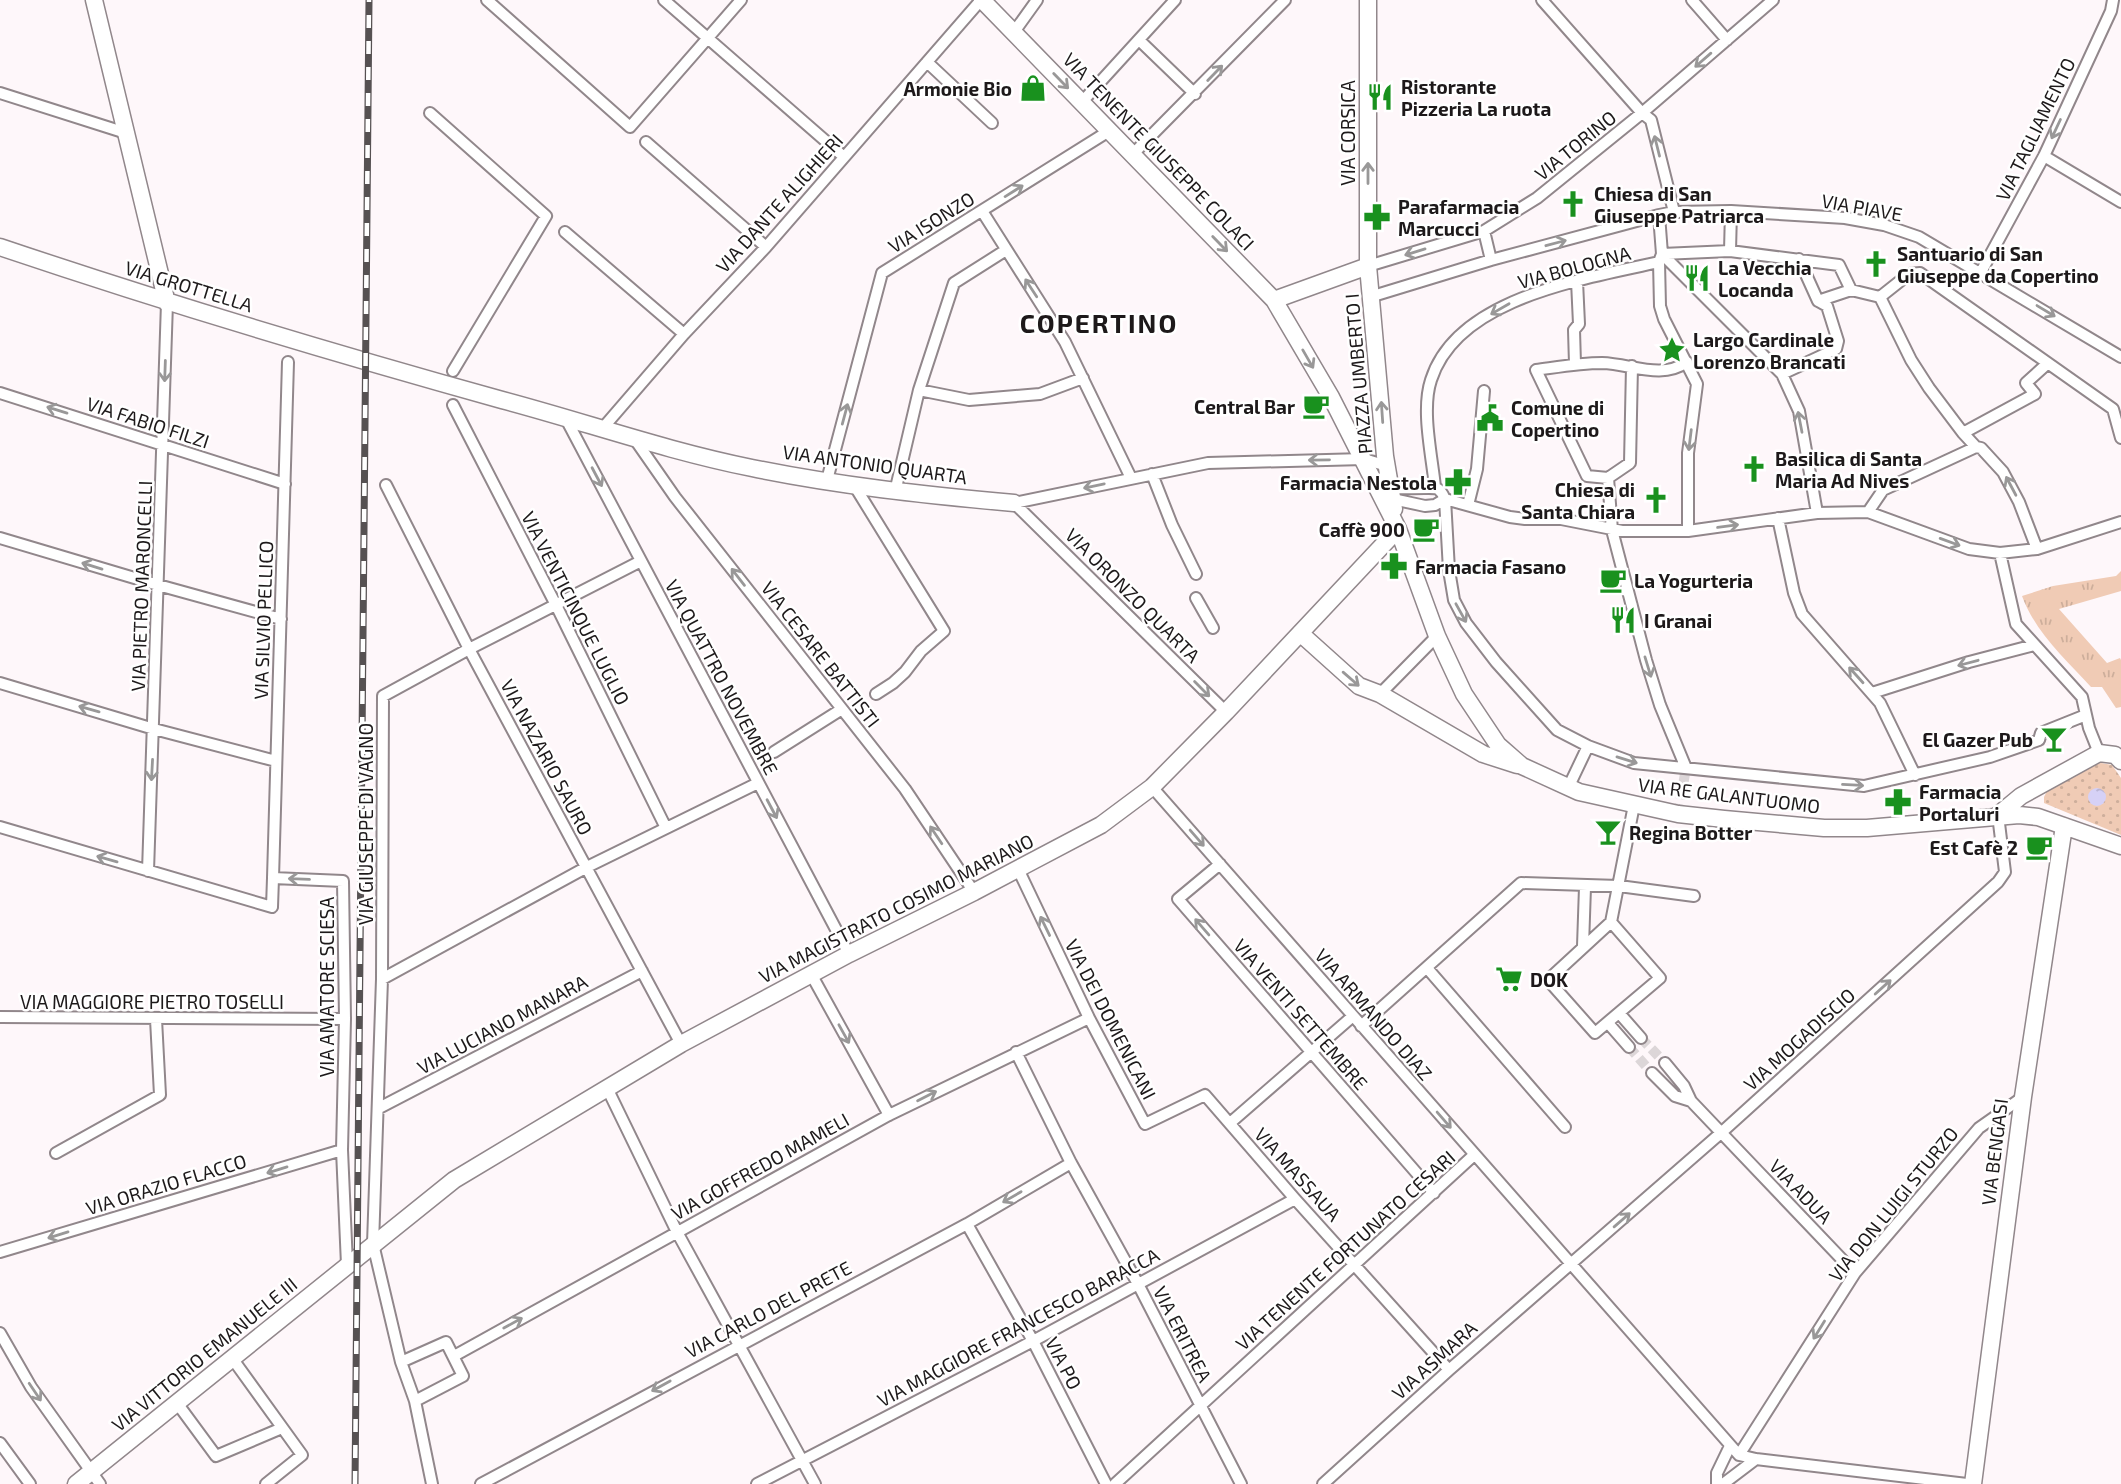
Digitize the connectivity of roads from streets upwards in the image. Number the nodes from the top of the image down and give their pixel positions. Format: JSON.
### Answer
{"nodes":[{"id":1,"x":94,"y":0,"type":"edge"},
{"id":2,"x":487,"y":0,"type":"edge"},
{"id":3,"x":664,"y":0,"type":"edge"},
{"id":4,"x":741,"y":0,"type":"edge"},
{"id":5,"x":981,"y":0,"type":"edge"},
{"id":6,"x":1037,"y":0,"type":"edge"},
{"id":7,"x":1175,"y":0,"type":"edge"},
{"id":8,"x":1285,"y":0,"type":"edge"},
{"id":9,"x":1368,"y":0,"type":"edge"},
{"id":10,"x":1542,"y":0,"type":"edge"},
{"id":11,"x":1692,"y":0,"type":"edge"},
{"id":12,"x":1773,"y":0,"type":"edge"},
{"id":13,"x":2113,"y":0,"type":"edge"},
{"id":14,"x":1014,"y":32,"type":"junction"},
{"id":15,"x":708,"y":38,"type":"junction"},
{"id":16,"x":1139,"y":40,"type":"junction"},
{"id":17,"x":1727,"y":40,"type":"junction"},
{"id":18,"x":927,"y":62,"type":"junction"},
{"id":19,"x":0,"y":93,"type":"edge"},
{"id":20,"x":1195,"y":94,"type":"junction"},
{"id":21,"x":1081,"y":103,"type":"junction"},
{"id":22,"x":430,"y":113,"type":"dead end"},
{"id":23,"x":1642,"y":113,"type":"junction"},
{"id":24,"x":992,"y":124,"type":"dead end"},
{"id":25,"x":1109,"y":131,"type":"junction"},
{"id":26,"x":126,"y":133,"type":"junction"},
{"id":27,"x":646,"y":142,"type":"dead end"},
{"id":28,"x":1132,"y":155,"type":"junction"},
{"id":29,"x":2044,"y":156,"type":"junction"},
{"id":30,"x":844,"y":157,"type":"junction"},
{"id":31,"x":2121,"y":202,"type":"edge"},
{"id":32,"x":982,"y":211,"type":"junction"},
{"id":33,"x":1731,"y":211,"type":"junction"},
{"id":34,"x":1674,"y":212,"type":"junction"},
{"id":35,"x":1659,"y":215,"type":"junction"},
{"id":36,"x":565,"y":232,"type":"dead end"},
{"id":37,"x":1484,"y":232,"type":"junction"},
{"id":38,"x":0,"y":247,"type":"edge"},
{"id":39,"x":766,"y":247,"type":"junction"},
{"id":40,"x":1006,"y":250,"type":"junction"},
{"id":41,"x":1730,"y":251,"type":"junction"},
{"id":42,"x":1660,"y":258,"type":"junction"},
{"id":43,"x":1799,"y":259,"type":"junction"},
{"id":44,"x":1491,"y":260,"type":"junction"},
{"id":45,"x":1368,"y":266,"type":"junction"},
{"id":46,"x":1981,"y":272,"type":"junction"},
{"id":47,"x":1577,"y":281,"type":"junction"},
{"id":48,"x":1851,"y":290,"type":"junction"},
{"id":49,"x":1373,"y":296,"type":"junction"},
{"id":50,"x":1880,"y":297,"type":"junction"},
{"id":51,"x":1274,"y":300,"type":"junction"},
{"id":52,"x":1818,"y":301,"type":"junction"},
{"id":53,"x":167,"y":303,"type":"junction"},
{"id":54,"x":684,"y":334,"type":"junction"},
{"id":55,"x":2121,"y":358,"type":"edge"},
{"id":56,"x":288,"y":362,"type":"dead end"},
{"id":57,"x":1687,"y":362,"type":"junction"},
{"id":58,"x":366,"y":363,"type":"joint"},
{"id":59,"x":2048,"y":363,"type":"junction"},
{"id":60,"x":1575,"y":364,"type":"junction"},
{"id":61,"x":1632,"y":366,"type":"junction"},
{"id":62,"x":453,"y":370,"type":"dead end"},
{"id":63,"x":1782,"y":374,"type":"junction"},
{"id":64,"x":1083,"y":378,"type":"junction"},
{"id":65,"x":919,"y":390,"type":"junction"},
{"id":66,"x":1484,"y":391,"type":"dead end"},
{"id":67,"x":0,"y":393,"type":"edge"},
{"id":68,"x":453,"y":405,"type":"dead end"},
{"id":69,"x":565,"y":417,"type":"junction"},
{"id":70,"x":602,"y":429,"type":"junction"},
{"id":71,"x":1963,"y":433,"type":"junction"},
{"id":72,"x":2121,"y":438,"type":"edge"},
{"id":73,"x":636,"y":440,"type":"junction"},
{"id":74,"x":163,"y":446,"type":"junction"},
{"id":75,"x":1385,"y":446,"type":"junction"},
{"id":76,"x":1976,"y":447,"type":"junction"},
{"id":77,"x":1361,"y":454,"type":"junction"},
{"id":78,"x":1387,"y":466,"type":"junction"},
{"id":79,"x":1153,"y":474,"type":"junction"},
{"id":80,"x":1131,"y":478,"type":"junction"},
{"id":81,"x":1608,"y":478,"type":"junction"},
{"id":82,"x":827,"y":480,"type":"junction"},
{"id":83,"x":285,"y":484,"type":"junction"},
{"id":84,"x":386,"y":485,"type":"dead end"},
{"id":85,"x":854,"y":485,"type":"junction"},
{"id":86,"x":1435,"y":487,"type":"junction"},
{"id":87,"x":895,"y":492,"type":"junction"},
{"id":88,"x":1388,"y":494,"type":"junction"},
{"id":89,"x":1445,"y":499,"type":"junction"},
{"id":90,"x":1014,"y":503,"type":"junction"},
{"id":91,"x":1468,"y":505,"type":"junction"},
{"id":92,"x":1867,"y":512,"type":"junction"},
{"id":93,"x":1817,"y":513,"type":"junction"},
{"id":94,"x":1778,"y":519,"type":"junction"},
{"id":95,"x":2121,"y":522,"type":"edge"},
{"id":96,"x":1398,"y":528,"type":"junction"},
{"id":97,"x":1612,"y":530,"type":"junction"},
{"id":98,"x":1688,"y":531,"type":"junction"},
{"id":99,"x":0,"y":538,"type":"edge"},
{"id":100,"x":2037,"y":549,"type":"junction"},
{"id":101,"x":2000,"y":553,"type":"junction"},
{"id":102,"x":641,"y":561,"type":"junction"},
{"id":103,"x":1196,"y":574,"type":"dead end"},
{"id":104,"x":158,"y":585,"type":"junction"},
{"id":105,"x":1196,"y":598,"type":"dead end"},
{"id":106,"x":556,"y":605,"type":"junction"},
{"id":107,"x":281,"y":619,"type":"junction"},
{"id":108,"x":1213,"y":628,"type":"dead end"},
{"id":109,"x":1300,"y":633,"type":"junction"},
{"id":110,"x":1437,"y":636,"type":"junction"},
{"id":111,"x":2034,"y":645,"type":"junction"},
{"id":112,"x":469,"y":649,"type":"junction"},
{"id":113,"x":0,"y":683,"type":"edge"},
{"id":114,"x":1872,"y":693,"type":"junction"},
{"id":115,"x":876,"y":694,"type":"dead end"},
{"id":116,"x":1380,"y":694,"type":"junction"},
{"id":117,"x":842,"y":709,"type":"junction"},
{"id":118,"x":1226,"y":712,"type":"junction"},
{"id":119,"x":2086,"y":715,"type":"junction"},
{"id":120,"x":1478,"y":717,"type":"junction"},
{"id":121,"x":154,"y":729,"type":"junction"},
{"id":122,"x":1452,"y":736,"type":"junction"},
{"id":123,"x":1588,"y":746,"type":"junction"},
{"id":124,"x":774,"y":752,"type":"dead end"},
{"id":125,"x":2099,"y":753,"type":"junction"},
{"id":126,"x":276,"y":761,"type":"junction"},
{"id":127,"x":2121,"y":761,"type":"edge"},
{"id":128,"x":1522,"y":766,"type":"junction"},
{"id":129,"x":1686,"y":768,"type":"junction"},
{"id":130,"x":1916,"y":775,"type":"junction"},
{"id":131,"x":758,"y":783,"type":"junction"},
{"id":132,"x":1152,"y":787,"type":"junction"},
{"id":133,"x":1568,"y":788,"type":"junction"},
{"id":134,"x":2021,"y":796,"type":"junction"},
{"id":135,"x":1634,"y":805,"type":"junction"},
{"id":136,"x":1998,"y":815,"type":"junction"},
{"id":137,"x":2028,"y":816,"type":"junction"},
{"id":138,"x":2064,"y":826,"type":"junction"},
{"id":139,"x":0,"y":827,"type":"edge"},
{"id":140,"x":666,"y":828,"type":"junction"},
{"id":141,"x":2121,"y":846,"type":"edge"},
{"id":142,"x":1220,"y":864,"type":"junction"},
{"id":143,"x":587,"y":867,"type":"junction"},
{"id":144,"x":1018,"y":869,"type":"junction"},
{"id":145,"x":148,"y":871,"type":"junction"},
{"id":146,"x":273,"y":878,"type":"junction"},
{"id":147,"x":1619,"y":886,"type":"junction"},
{"id":148,"x":1585,"y":887,"type":"junction"},
{"id":149,"x":974,"y":892,"type":"junction"},
{"id":150,"x":1694,"y":896,"type":"dead end"},
{"id":151,"x":1611,"y":922,"type":"junction"},
{"id":152,"x":1583,"y":946,"type":"junction"},
{"id":153,"x":849,"y":954,"type":"junction"},
{"id":154,"x":1427,"y":968,"type":"junction"},
{"id":155,"x":642,"y":971,"type":"junction"},
{"id":156,"x":811,"y":974,"type":"junction"},
{"id":157,"x":382,"y":979,"type":"junction"},
{"id":158,"x":1619,"y":1013,"type":"junction"},
{"id":159,"x":1353,"y":1016,"type":"junction"},
{"id":160,"x":0,"y":1017,"type":"edge"},
{"id":161,"x":1089,"y":1018,"type":"junction"},
{"id":162,"x":156,"y":1019,"type":"junction"},
{"id":163,"x":345,"y":1019,"type":"junction"},
{"id":164,"x":1608,"y":1023,"type":"junction"},
{"id":165,"x":1362,"y":1026,"type":"junction"},
{"id":166,"x":1640,"y":1038,"type":"tunnel mouth"},
{"id":167,"x":681,"y":1044,"type":"junction"},
{"id":168,"x":1629,"y":1047,"type":"tunnel mouth"},
{"id":169,"x":1016,"y":1052,"type":"junction"},
{"id":170,"x":1311,"y":1053,"type":"junction"},
{"id":171,"x":1665,"y":1063,"type":"tunnel mouth"},
{"id":172,"x":1652,"y":1073,"type":"tunnel mouth"},
{"id":173,"x":607,"y":1088,"type":"junction"},
{"id":174,"x":1205,"y":1095,"type":"joint"},
{"id":175,"x":2023,"y":1097,"type":"junction"},
{"id":176,"x":1690,"y":1101,"type":"junction"},
{"id":177,"x":379,"y":1108,"type":"junction"},
{"id":178,"x":889,"y":1115,"type":"junction"},
{"id":179,"x":1230,"y":1123,"type":"junction"},
{"id":180,"x":1565,"y":1127,"type":"dead end"},
{"id":181,"x":1722,"y":1132,"type":"junction"},
{"id":182,"x":342,"y":1150,"type":"junction"},
{"id":183,"x":56,"y":1153,"type":"dead end"},
{"id":184,"x":1474,"y":1155,"type":"junction"},
{"id":185,"x":1071,"y":1163,"type":"junction"},
{"id":186,"x":1434,"y":1193,"type":"junction"},
{"id":187,"x":1295,"y":1199,"type":"junction"},
{"id":188,"x":967,"y":1224,"type":"junction"},
{"id":189,"x":677,"y":1232,"type":"junction"},
{"id":190,"x":373,"y":1244,"type":"junction"},
{"id":191,"x":0,"y":1252,"type":"edge"},
{"id":192,"x":352,"y":1261,"type":"junction"},
{"id":193,"x":1357,"y":1265,"type":"junction"},
{"id":194,"x":1570,"y":1265,"type":"junction"},
{"id":195,"x":1855,"y":1273,"type":"junction"},
{"id":196,"x":1138,"y":1284,"type":"junction"},
{"id":197,"x":0,"y":1333,"type":"edge"},
{"id":198,"x":1033,"y":1341,"type":"junction"},
{"id":199,"x":738,"y":1344,"type":"junction"},
{"id":200,"x":453,"y":1356,"type":"junction"},
{"id":201,"x":232,"y":1359,"type":"junction"},
{"id":202,"x":401,"y":1362,"type":"junction"},
{"id":203,"x":1449,"y":1370,"type":"junction"},
{"id":204,"x":415,"y":1401,"type":"junction"},
{"id":205,"x":177,"y":1403,"type":"junction"},
{"id":206,"x":1200,"y":1405,"type":"junction"},
{"id":207,"x":282,"y":1427,"type":"junction"},
{"id":208,"x":0,"y":1443,"type":"edge"},
{"id":209,"x":1730,"y":1446,"type":"junction"},
{"id":210,"x":1739,"y":1455,"type":"junction"},
{"id":211,"x":1756,"y":1459,"type":"junction"},
{"id":212,"x":801,"y":1461,"type":"junction"},
{"id":213,"x":95,"y":1478,"type":"edge"},
{"id":214,"x":30,"y":1484,"type":"edge"},
{"id":215,"x":76,"y":1484,"type":"edge"},
{"id":216,"x":267,"y":1484,"type":"edge"},
{"id":217,"x":432,"y":1484,"type":"edge"},
{"id":218,"x":481,"y":1484,"type":"edge"},
{"id":219,"x":757,"y":1484,"type":"edge"},
{"id":220,"x":815,"y":1484,"type":"edge"},
{"id":221,"x":1106,"y":1484,"type":"edge"},
{"id":222,"x":1115,"y":1484,"type":"edge"},
{"id":223,"x":1241,"y":1484,"type":"edge"},
{"id":224,"x":1323,"y":1484,"type":"edge"},
{"id":225,"x":1717,"y":1484,"type":"edge"},
{"id":226,"x":1723,"y":1484,"type":"edge"},
{"id":227,"x":1967,"y":1484,"type":"edge"},
{"id":228,"x":1973,"y":1484,"type":"edge"}],
"edges":[{"from":1,"to":26,"type":"street"},
{"from":2,"to":15,"type":"street"},
{"from":3,"to":15,"type":"street"},
{"from":4,"to":15,"type":"street"},
{"from":5,"to":14,"type":"street","name":"VIA TENENTE GIUSEPPE COLACI"},
{"from":5,"to":18,"type":"street","name":"VIA DANTE ALIGHIERI"},
{"from":6,"to":14,"type":"street"},
{"from":7,"to":16,"type":"street"},
{"from":20,"to":8,"type":"street","one_way":true},
{"from":45,"to":9,"type":"street","name":"VIA CORSICA","one_way":true},
{"from":10,"to":23,"type":"street"},
{"from":11,"to":17,"type":"street"},
{"from":12,"to":17,"type":"street","name":"VIA TORINO"},
{"from":13,"to":29,"type":"street","name":"VIA TAGLIAMENTO","one_way":true},
{"from":14,"to":21,"type":"street","name":"VIA TENENTE GIUSEPPE COLACI","one_way":true},
{"from":15,"to":30,"type":"street"},
{"from":16,"to":20,"type":"street"},
{"from":16,"to":21,"type":"street"},
{"from":17,"to":23,"type":"street","name":"VIA TORINO","one_way":true},
{"from":18,"to":24,"type":"street"},
{"from":18,"to":30,"type":"street","name":"VIA DANTE ALIGHIERI"},
{"from":19,"to":26,"type":"street"},
{"from":20,"to":28,"type":"street"},
{"from":21,"to":25,"type":"street","name":"VIA TENENTE GIUSEPPE COLACI"},
{"from":22,"to":62,"type":"street"},
{"from":34,"to":23,"type":"street","one_way":true},
{"from":23,"to":37,"type":"street","name":"VIA TORINO"},
{"from":25,"to":28,"type":"street","name":"VIA TENENTE GIUSEPPE COLACI"},
{"from":32,"to":25,"type":"street","name":"VIA ISONZO","one_way":true},
{"from":26,"to":53,"type":"street"},
{"from":27,"to":39,"type":"street"},
{"from":28,"to":51,"type":"street","name":"VIA TENENTE GIUSEPPE COLACI","one_way":true},
{"from":29,"to":31,"type":"street"},
{"from":29,"to":46,"type":"street","name":"VIA TAGLIAMENTO"},
{"from":30,"to":39,"type":"street","name":"VIA DANTE ALIGHIERI"},
{"from":32,"to":40,"type":"street"},
{"from":82,"to":32,"type":"street","name":"VIA ISONZO","one_way":true},
{"from":33,"to":34,"type":"street","name":"VIA PIAVE"},
{"from":33,"to":41,"type":"street"},
{"from":33,"to":46,"type":"street","name":"VIA PIAVE"},
{"from":34,"to":35,"type":"street","name":"VIA PIAVE"},
{"from":35,"to":42,"type":"street"},
{"from":44,"to":35,"type":"street","name":"VIA PIAVE","one_way":true},
{"from":36,"to":54,"type":"street"},
{"from":37,"to":44,"type":"street"},
{"from":37,"to":45,"type":"street","name":"VIA TORINO","one_way":true},
{"from":38,"to":53,"type":"street","name":"VIA GROTTELLA"},
{"from":39,"to":54,"type":"street","name":"VIA DANTE ALIGHIERI"},
{"from":64,"to":40,"type":"street","one_way":true},
{"from":40,"to":65,"type":"street"},
{"from":41,"to":42,"type":"street","name":"VIA BOLOGNA"},
{"from":41,"to":43,"type":"street","name":"VIA BOLOGNA"},
{"from":42,"to":47,"type":"street","name":"VIA BOLOGNA"},
{"from":42,"to":57,"type":"street"},
{"from":42,"to":63,"type":"street"},
{"from":43,"to":48,"type":"street","name":"VIA BOLOGNA"},
{"from":43,"to":52,"type":"street"},
{"from":44,"to":49,"type":"street","name":"VIA PIAVE"},
{"from":45,"to":49,"type":"street","name":"PIAZZA UMBERTO I"},
{"from":45,"to":51,"type":"street","name":"PIAZZA UMBERTO I"},
{"from":46,"to":55,"type":"street","name":"VIA PIAVE","one_way":true},
{"from":47,"to":60,"type":"street"},
{"from":47,"to":86,"type":"street","name":"VIA BOLOGNA","one_way":true},
{"from":48,"to":50,"type":"street"},
{"from":48,"to":52,"type":"street"},
{"from":75,"to":49,"type":"street","name":"PIAZZA UMBERTO I","one_way":true},
{"from":50,"to":59,"type":"street"},
{"from":50,"to":71,"type":"street"},
{"from":51,"to":77,"type":"street","name":"PIAZZA UMBERTO I","one_way":true},
{"from":52,"to":63,"type":"street"},
{"from":53,"to":58,"type":"street","name":"VIA GROTTELLA"},
{"from":53,"to":74,"type":"street","name":"VIA PIETRO MARONCELLI","one_way":true},
{"from":54,"to":70,"type":"street","name":"VIA DANTE ALIGHIERI"},
{"from":56,"to":83,"type":"street","name":"VIA SILVIO PELLICO"},
{"from":57,"to":61,"type":"street"},
{"from":57,"to":98,"type":"street","one_way":true},
{"from":58,"to":69,"type":"street","name":"VIA ANTONIO QUARTA"},
{"from":59,"to":71,"type":"street"},
{"from":59,"to":72,"type":"street"},
{"from":60,"to":61,"type":"street"},
{"from":60,"to":81,"type":"street"},
{"from":61,"to":81,"type":"street"},
{"from":93,"to":63,"type":"street","one_way":true},
{"from":64,"to":65,"type":"street"},
{"from":64,"to":80,"type":"street"},
{"from":65,"to":87,"type":"street"},
{"from":66,"to":91,"type":"street"},
{"from":74,"to":67,"type":"street","name":"VIA FABIO FILZI","one_way":true},
{"from":68,"to":106,"type":"street","name":"VIA VENTICINQUE LUGLIO"},
{"from":69,"to":70,"type":"street","name":"VIA ANTONIO QUARTA"},
{"from":69,"to":102,"type":"street","name":"VIA QUATTRO NOVEMBRE","one_way":true},
{"from":70,"to":73,"type":"street","name":"VIA ANTONIO QUARTA"},
{"from":71,"to":76,"type":"street"},
{"from":73,"to":82,"type":"street","name":"VIA ANTONIO QUARTA"},
{"from":117,"to":73,"type":"street","name":"VIA CESARE BATTISTI","one_way":true},
{"from":74,"to":83,"type":"street","name":"VIA FABIO FILZI"},
{"from":74,"to":104,"type":"street","name":"VIA PIETRO MARONCELLI"},
{"from":75,"to":77,"type":"street"},
{"from":75,"to":78,"type":"street","name":"PIAZZA UMBERTO I"},
{"from":76,"to":92,"type":"street"},
{"from":100,"to":76,"type":"street","one_way":true},
{"from":77,"to":78,"type":"street","name":"VIA ANTONIO QUARTA"},
{"from":77,"to":79,"type":"street","name":"VIA ANTONIO QUARTA","one_way":true},
{"from":77,"to":88,"type":"street","name":"PIAZZA UMBERTO I"},
{"from":78,"to":88,"type":"street","name":"PIAZZA UMBERTO I"},
{"from":79,"to":80,"type":"street","name":"VIA ANTONIO QUARTA"},
{"from":79,"to":103,"type":"street"},
{"from":80,"to":90,"type":"street","name":"VIA ANTONIO QUARTA","one_way":true},
{"from":81,"to":97,"type":"street"},
{"from":82,"to":85,"type":"street","name":"VIA ANTONIO QUARTA"},
{"from":83,"to":107,"type":"street","name":"VIA SILVIO PELLICO"},
{"from":84,"to":112,"type":"street","name":"VIA NAZARIO SAURO"},
{"from":85,"to":87,"type":"street","name":"VIA ANTONIO QUARTA"},
{"from":85,"to":115,"type":"street"},
{"from":86,"to":88,"type":"street"},
{"from":86,"to":89,"type":"street"},
{"from":87,"to":90,"type":"street","name":"VIA ANTONIO QUARTA"},
{"from":88,"to":89,"type":"street"},
{"from":88,"to":96,"type":"street","name":"PIAZZA UMBERTO I"},
{"from":89,"to":91,"type":"street"},
{"from":89,"to":123,"type":"street","one_way":true},
{"from":90,"to":118,"type":"street","name":"VIA ORONZO QUARTA","one_way":true},
{"from":91,"to":97,"type":"street"},
{"from":92,"to":93,"type":"street"},
{"from":92,"to":101,"type":"street","one_way":true},
{"from":93,"to":94,"type":"street"},
{"from":98,"to":94,"type":"street","one_way":true},
{"from":114,"to":94,"type":"street","one_way":true},
{"from":95,"to":100,"type":"street"},
{"from":96,"to":109,"type":"street","name":"VIA MAGISTRATO COSIMO MARIANO"},
{"from":96,"to":110,"type":"street","name":"VIA RE GALANTUOMO"},
{"from":97,"to":98,"type":"street"},
{"from":97,"to":129,"type":"street","one_way":true},
{"from":104,"to":99,"type":"street","one_way":true},
{"from":100,"to":101,"type":"street"},
{"from":101,"to":111,"type":"street"},
{"from":102,"to":106,"type":"street","name":"VIA GIUSEPPE DI VAGNO"},
{"from":102,"to":131,"type":"street","name":"VIA QUATTRO NOVEMBRE"},
{"from":104,"to":107,"type":"street"},
{"from":104,"to":121,"type":"street","name":"VIA PIETRO MARONCELLI"},
{"from":105,"to":108,"type":"street"},
{"from":106,"to":112,"type":"street","name":"VIA GIUSEPPE DI VAGNO"},
{"from":106,"to":140,"type":"street","name":"VIA VENTICINQUE LUGLIO"},
{"from":107,"to":126,"type":"street","name":"VIA SILVIO PELLICO"},
{"from":109,"to":116,"type":"street","one_way":true},
{"from":109,"to":118,"type":"street","name":"VIA MAGISTRATO COSIMO MARIANO"},
{"from":110,"to":116,"type":"street"},
{"from":110,"to":120,"type":"street","name":"VIA RE GALANTUOMO"},
{"from":111,"to":114,"type":"street","one_way":true},
{"from":111,"to":119,"type":"street"},
{"from":112,"to":143,"type":"street","name":"VIA NAZARIO SAURO"},
{"from":112,"to":157,"type":"street","name":"VIA GIUSEPPE DI VAGNO"},
{"from":121,"to":113,"type":"street","one_way":true},
{"from":114,"to":130,"type":"street"},
{"from":116,"to":122,"type":"street"},
{"from":117,"to":124,"type":"street"},
{"from":149,"to":117,"type":"street","name":"VIA CESARE BATTISTI","one_way":true},
{"from":118,"to":132,"type":"street","name":"VIA MAGISTRATO COSIMO MARIANO"},
{"from":119,"to":125,"type":"street"},
{"from":119,"to":130,"type":"street"},
{"from":120,"to":122,"type":"street"},
{"from":120,"to":128,"type":"street","name":"VIA RE GALANTUOMO"},
{"from":121,"to":126,"type":"street"},
{"from":121,"to":145,"type":"street","name":"VIA PIETRO MARONCELLI","one_way":true},
{"from":122,"to":128,"type":"street"},
{"from":123,"to":129,"type":"street","one_way":true},
{"from":123,"to":133,"type":"street"},
{"from":125,"to":127,"type":"street"},
{"from":125,"to":134,"type":"street"},
{"from":126,"to":146,"type":"street","name":"VIA SILVIO PELLICO"},
{"from":128,"to":133,"type":"street","name":"VIA RE GALANTUOMO"},
{"from":129,"to":130,"type":"street","one_way":true},
{"from":131,"to":140,"type":"street"},
{"from":131,"to":153,"type":"street","name":"VIA QUATTRO NOVEMBRE","one_way":true},
{"from":132,"to":142,"type":"street","name":"VIA ARMANDO DIAZ","one_way":true},
{"from":132,"to":144,"type":"street","name":"VIA MAGISTRATO COSIMO MARIANO"},
{"from":133,"to":135,"type":"street","name":"VIA RE GALANTUOMO"},
{"from":134,"to":136,"type":"street"},
{"from":134,"to":137,"type":"street"},
{"from":135,"to":136,"type":"street","name":"VIA RE GALANTUOMO"},
{"from":135,"to":147,"type":"street"},
{"from":136,"to":137,"type":"street","name":"VIA RE GALANTUOMO"},
{"from":181,"to":136,"type":"street","name":"VIA MOGADISCIO","one_way":true},
{"from":137,"to":138,"type":"street","name":"VIA RE GALANTUOMO"},
{"from":138,"to":141,"type":"street","name":"VIA RE GALANTUOMO"},
{"from":138,"to":175,"type":"street","name":"VIA BENGASI"},
{"from":145,"to":139,"type":"street","one_way":true},
{"from":140,"to":143,"type":"street"},
{"from":142,"to":159,"type":"street","name":"VIA ARMANDO DIAZ"},
{"from":170,"to":142,"type":"street","name":"VIA VENTI SETTEMBRE","one_way":true},
{"from":143,"to":155,"type":"street","name":"VIA NAZARIO SAURO"},
{"from":143,"to":157,"type":"street"},
{"from":144,"to":149,"type":"street","name":"VIA MAGISTRATO COSIMO MARIANO"},
{"from":161,"to":144,"type":"street","name":"VIA DEI DOMENICANI","one_way":true},
{"from":145,"to":146,"type":"street"},
{"from":163,"to":146,"type":"street","name":"VIA AMATORE SCIESA","one_way":true},
{"from":147,"to":148,"type":"street"},
{"from":147,"to":150,"type":"street"},
{"from":147,"to":151,"type":"street"},
{"from":148,"to":152,"type":"street"},
{"from":148,"to":154,"type":"street"},
{"from":149,"to":153,"type":"street","name":"VIA MAGISTRATO COSIMO MARIANO"},
{"from":151,"to":152,"type":"street"},
{"from":151,"to":158,"type":"street"},
{"from":152,"to":164,"type":"street"},
{"from":153,"to":156,"type":"street","name":"VIA MAGISTRATO COSIMO MARIANO"},
{"from":154,"to":165,"type":"street"},
{"from":154,"to":180,"type":"street"},
{"from":155,"to":167,"type":"street","name":"VIA NAZARIO SAURO"},
{"from":155,"to":177,"type":"street","name":"VIA LUCIANO MANARA"},
{"from":156,"to":167,"type":"street","name":"VIA MAGISTRATO COSIMO MARIANO"},
{"from":156,"to":178,"type":"street","one_way":true},
{"from":157,"to":177,"type":"street","name":"VIA GIUSEPPE DI VAGNO"},
{"from":158,"to":164,"type":"street"},
{"from":158,"to":166,"type":"street"},
{"from":159,"to":165,"type":"street","name":"VIA ARMANDO DIAZ"},
{"from":159,"to":170,"type":"street"},
{"from":160,"to":162,"type":"street","name":"VIA MAGGIORE PIETRO TOSELLI"},
{"from":161,"to":169,"type":"street","name":"VIA GOFFREDO MAMELI"},
{"from":161,"to":174,"type":"street","name":"VIA DEI DOMENICANI"},
{"from":162,"to":163,"type":"street","name":"VIA MAGGIORE PIETRO TOSELLI"},
{"from":162,"to":183,"type":"street"},
{"from":163,"to":182,"type":"street","name":"VIA AMATORE SCIESA"},
{"from":164,"to":168,"type":"street"},
{"from":165,"to":184,"type":"street","name":"VIA ARMANDO DIAZ","one_way":true},
{"from":167,"to":173,"type":"street","name":"VIA MAGISTRATO COSIMO MARIANO"},
{"from":178,"to":169,"type":"street","name":"VIA GOFFREDO MAMELI","one_way":true},
{"from":169,"to":185,"type":"street","name":"VIA ERITREA"},
{"from":170,"to":179,"type":"street"},
{"from":170,"to":186,"type":"street","name":"VIA VENTI SETTEMBRE"},
{"from":171,"to":176,"type":"street"},
{"from":172,"to":176,"type":"street"},
{"from":173,"to":189,"type":"street"},
{"from":173,"to":190,"type":"street","name":"VIA MAGISTRATO COSIMO MARIANO"},
{"from":174,"to":179,"type":"street","name":"VIA MASSAUA"},
{"from":175,"to":195,"type":"street","name":"VIA DON LUIGI STURZO"},
{"from":175,"to":228,"type":"street","name":"VIA BENGASI"},
{"from":176,"to":181,"type":"street","name":"VIA ADUA"},
{"from":177,"to":190,"type":"street","name":"VIA GIUSEPPE DI VAGNO"},
{"from":178,"to":189,"type":"street","name":"VIA GOFFREDO MAMELI"},
{"from":179,"to":187,"type":"street","name":"VIA MASSAUA"},
{"from":194,"to":181,"type":"street","name":"VIA MOGADISCIO","one_way":true},
{"from":181,"to":195,"type":"street","name":"VIA ADUA"},
{"from":182,"to":191,"type":"street","name":"VIA ORAZIO FLACCO","one_way":true},
{"from":182,"to":192,"type":"street","name":"VIA AMATORE SCIESA"},
{"from":184,"to":186,"type":"street","name":"VIA TENENTE FORTUNATO CESARI"},
{"from":184,"to":194,"type":"street","name":"VIA ARMANDO DIAZ"},
{"from":185,"to":188,"type":"street","name":"VIA CARLO DEL PRETE","one_way":true},
{"from":185,"to":196,"type":"street","name":"VIA ERITREA"},
{"from":186,"to":193,"type":"street","name":"VIA TENENTE FORTUNATO CESARI"},
{"from":187,"to":193,"type":"street","name":"VIA MASSAUA"},
{"from":187,"to":196,"type":"street","name":"VIA MAGGIORE FRANCESCO BARACCA"},
{"from":188,"to":198,"type":"street","name":"VIA PO"},
{"from":188,"to":199,"type":"street","name":"VIA CARLO DEL PRETE"},
{"from":189,"to":199,"type":"street"},
{"from":200,"to":189,"type":"street","name":"VIA GOFFREDO MAMELI","one_way":true},
{"from":190,"to":192,"type":"street","name":"VIA MAGISTRATO COSIMO MARIANO"},
{"from":190,"to":202,"type":"street","name":"VIA GIUSEPPE DI VAGNO"},
{"from":192,"to":201,"type":"street","name":"VIA VITTORIO EMANUELE III"},
{"from":193,"to":203,"type":"street","name":"VIA MASSAUA"},
{"from":193,"to":206,"type":"street","name":"VIA TENENTE FORTUNATO CESARI"},
{"from":194,"to":203,"type":"street","name":"VIA ASMARA"},
{"from":194,"to":209,"type":"street","name":"VIA ARMANDO DIAZ"},
{"from":195,"to":210,"type":"street","name":"VIA DON LUIGI STURZO","one_way":true},
{"from":196,"to":198,"type":"street","name":"VIA MAGGIORE FRANCESCO BARACCA"},
{"from":196,"to":206,"type":"street","name":"VIA ERITREA"},
{"from":197,"to":213,"type":"street","one_way":true},
{"from":198,"to":212,"type":"street","name":"VIA MAGGIORE FRANCESCO BARACCA"},
{"from":198,"to":221,"type":"street","name":"VIA PO"},
{"from":199,"to":212,"type":"street"},
{"from":199,"to":218,"type":"street","name":"VIA CARLO DEL PRETE","one_way":true},
{"from":200,"to":202,"type":"street"},
{"from":200,"to":204,"type":"street"},
{"from":201,"to":205,"type":"street","name":"VIA VITTORIO EMANUELE III"},
{"from":201,"to":207,"type":"street"},
{"from":202,"to":204,"type":"street","name":"VIA GIUSEPPE DI VAGNO"},
{"from":203,"to":224,"type":"street","name":"VIA ASMARA"},
{"from":204,"to":217,"type":"street","name":"VIA GIUSEPPE DI VAGNO"},
{"from":205,"to":207,"type":"street"},
{"from":205,"to":213,"type":"street","name":"VIA VITTORIO EMANUELE III"},
{"from":206,"to":222,"type":"street","name":"VIA TENENTE FORTUNATO CESARI"},
{"from":206,"to":223,"type":"street","name":"VIA ERITREA"},
{"from":207,"to":216,"type":"street"},
{"from":208,"to":214,"type":"street"},
{"from":209,"to":210,"type":"street","name":"VIA ARMANDO DIAZ"},
{"from":209,"to":225,"type":"street"},
{"from":210,"to":211,"type":"street"},
{"from":211,"to":226,"type":"street"},
{"from":211,"to":227,"type":"street"},
{"from":212,"to":219,"type":"street","name":"VIA MAGGIORE FRANCESCO BARACCA"},
{"from":212,"to":220,"type":"street"},
{"from":213,"to":215,"type":"street","name":"VIA VITTORIO EMANUELE III"}]}
